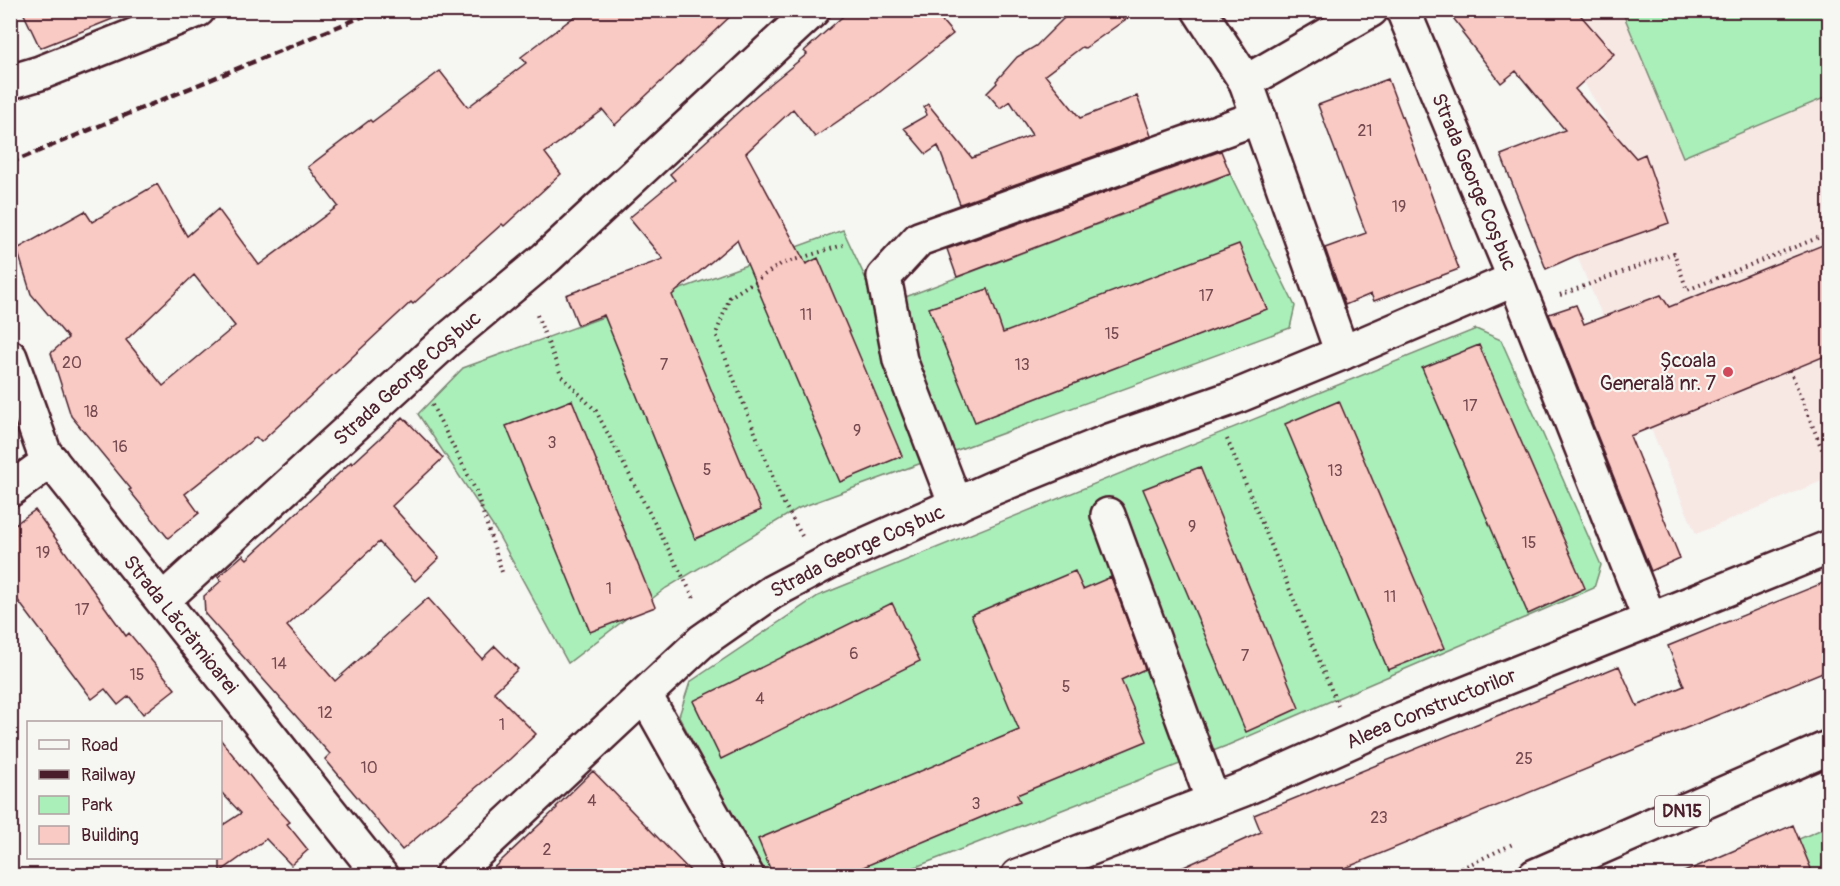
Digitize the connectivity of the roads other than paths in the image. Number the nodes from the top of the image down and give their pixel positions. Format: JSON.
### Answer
{"nodes":[{"id":1,"x":198,"y":10,"type":"edge"},
{"id":2,"x":813,"y":10,"type":"edge"},
{"id":3,"x":1199,"y":10,"type":"edge"},
{"id":4,"x":1371,"y":10,"type":"edge"},
{"id":5,"x":1403,"y":10,"type":"edge"},
{"id":6,"x":10,"y":82,"type":"edge"},
{"id":7,"x":1246,"y":82,"type":"junction"},
{"id":8,"x":1259,"y":117,"type":"junction"},
{"id":9,"x":1520,"y":293,"type":"junction"},
{"id":10,"x":1342,"y":353,"type":"junction"},
{"id":11,"x":10,"y":357,"type":"edge"},
{"id":12,"x":51,"y":460,"type":"junction"},
{"id":13,"x":10,"y":490,"type":"edge"},
{"id":14,"x":956,"y":505,"type":"junction"},
{"id":15,"x":1108,"y":515,"type":"dead end"},
{"id":16,"x":1830,"y":546,"type":"edge"},
{"id":17,"x":163,"y":600,"type":"junction"},
{"id":18,"x":1650,"y":620,"type":"junction"},
{"id":19,"x":645,"y":695,"type":"junction"},
{"id":20,"x":1830,"y":747,"type":"edge"},
{"id":21,"x":1213,"y":801,"type":"junction"},
{"id":22,"x":381,"y":876,"type":"edge"},
{"id":23,"x":451,"y":876,"type":"edge"},
{"id":24,"x":747,"y":876,"type":"edge"},
{"id":25,"x":1018,"y":876,"type":"edge"},
{"id":26,"x":1536,"y":876,"type":"edge"}],
"edges":[{"from":1,"to":6,"type":"street"},
{"from":2,"to":17,"type":"street","name":"Strada George Coșbuc"},
{"from":3,"to":7,"type":"street"},
{"from":4,"to":7,"type":"street"},
{"from":5,"to":9,"type":"street","name":"Strada George Coșbuc"},
{"from":7,"to":8,"type":"street"},
{"from":8,"to":10,"type":"street"},
{"from":8,"to":14,"type":"street"},
{"from":9,"to":10,"type":"street","name":"Strada George Coșbuc"},
{"from":9,"to":18,"type":"street"},
{"from":10,"to":14,"type":"street","name":"Strada George Coșbuc"},
{"from":11,"to":12,"type":"street","name":"Strada Lăcrămioarei"},
{"from":12,"to":13,"type":"street"},
{"from":12,"to":17,"type":"street","name":"Strada Lăcrămioarei"},
{"from":14,"to":19,"type":"street","name":"Strada George Coșbuc"},
{"from":15,"to":21,"type":"street"},
{"from":16,"to":18,"type":"street","name":"Aleea Constructorilor"},
{"from":17,"to":22,"type":"street","name":"Strada Lăcrămioarei"},
{"from":18,"to":21,"type":"street","name":"Aleea Constructorilor"},
{"from":19,"to":23,"type":"street","name":"Strada George Coșbuc"},
{"from":19,"to":24,"type":"street"},
{"from":20,"to":26,"type":"street","number":"DN15"},
{"from":21,"to":25,"type":"street","name":"Aleea Constructorilor"}]}
